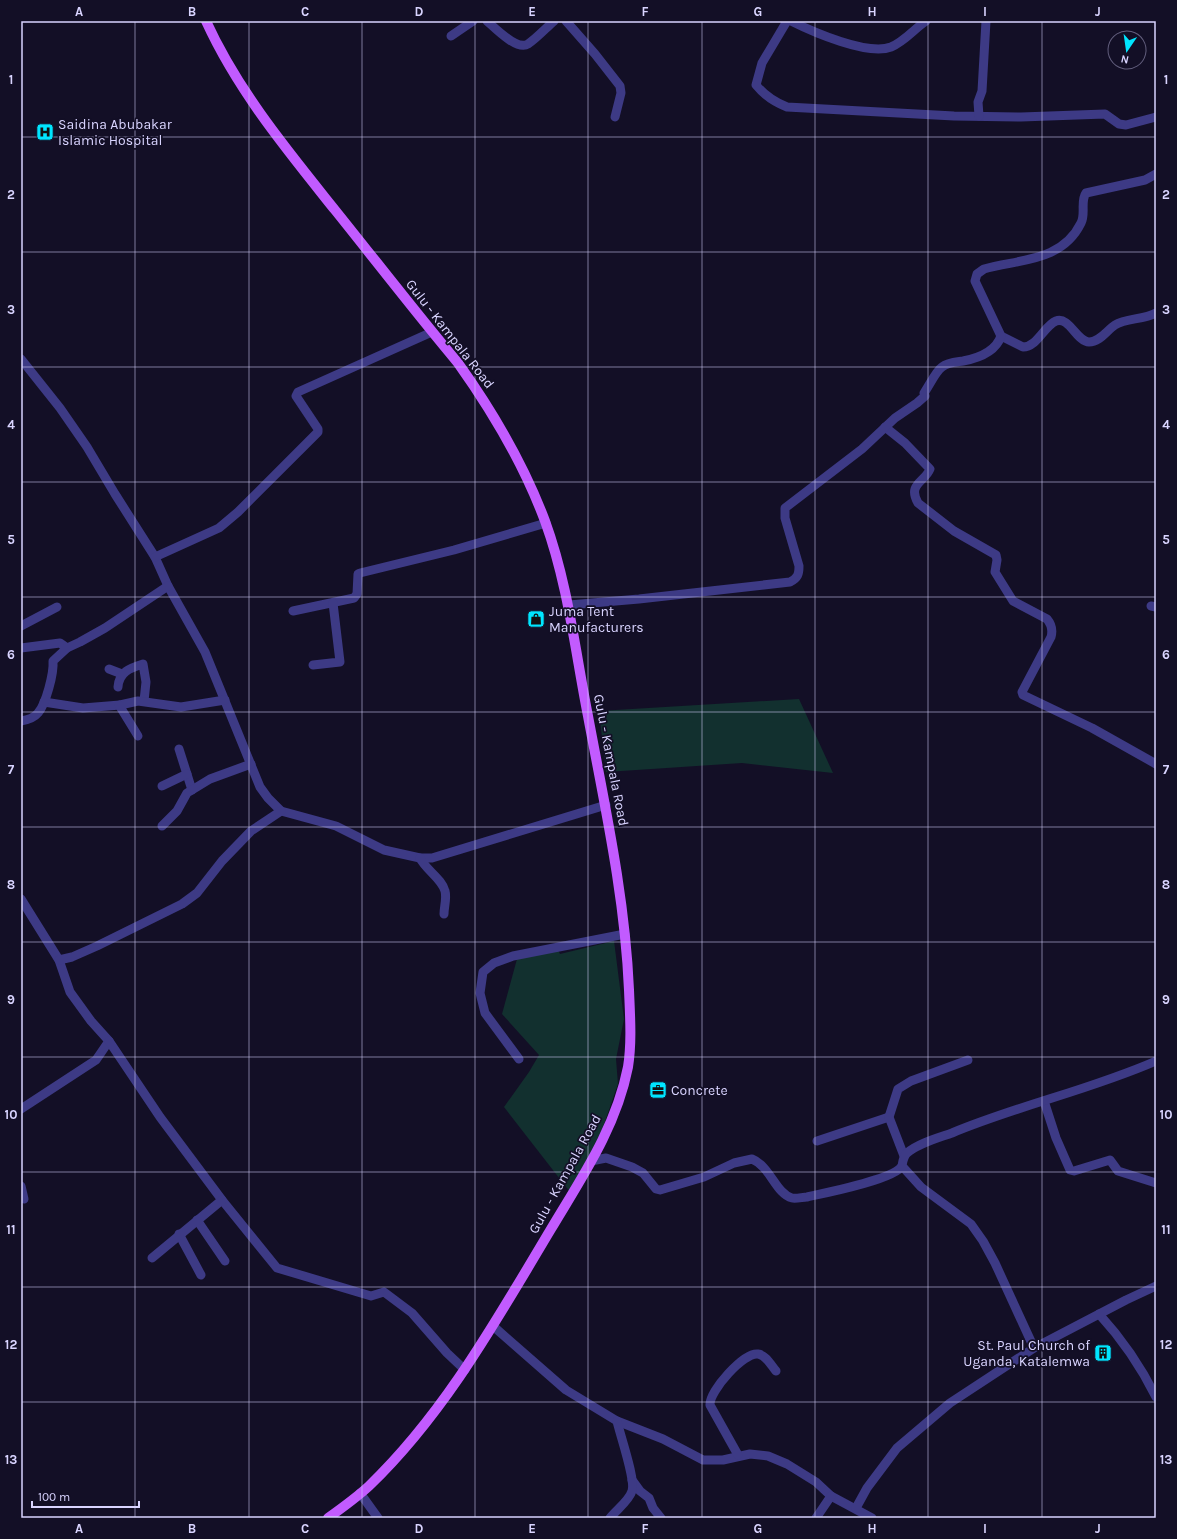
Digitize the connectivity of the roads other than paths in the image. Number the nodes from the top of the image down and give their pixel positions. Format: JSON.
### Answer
{"nodes":[{"id":1,"x":206,"y":21,"type":"edge"},
{"id":2,"x":473,"y":21,"type":"edge"},
{"id":3,"x":487,"y":21,"type":"edge"},
{"id":4,"x":554,"y":21,"type":"edge"},
{"id":5,"x":566,"y":21,"type":"edge"},
{"id":6,"x":787,"y":21,"type":"edge"},
{"id":7,"x":791,"y":21,"type":"edge"},
{"id":8,"x":926,"y":21,"type":"edge"},
{"id":9,"x":986,"y":21,"type":"edge"},
{"id":10,"x":451,"y":36,"type":"dead end"},
{"id":11,"x":979,"y":116,"type":"junction"},
{"id":12,"x":615,"y":117,"type":"dead end"},
{"id":13,"x":1156,"y":117,"type":"edge"},
{"id":14,"x":1156,"y":174,"type":"edge"},
{"id":15,"x":1156,"y":313,"type":"edge"},
{"id":16,"x":432,"y":332,"type":"junction"},
{"id":17,"x":1001,"y":336,"type":"junction"},
{"id":18,"x":21,"y":359,"type":"edge"},
{"id":19,"x":885,"y":427,"type":"junction"},
{"id":20,"x":546,"y":523,"type":"junction"},
{"id":21,"x":155,"y":557,"type":"junction"},
{"id":22,"x":168,"y":586,"type":"junction"},
{"id":23,"x":333,"y":603,"type":"junction"},
{"id":24,"x":569,"y":605,"type":"junction"},
{"id":25,"x":57,"y":607,"type":"dead end"},
{"id":26,"x":293,"y":611,"type":"dead end"},
{"id":27,"x":21,"y":626,"type":"edge"},
{"id":28,"x":21,"y":648,"type":"edge"},
{"id":29,"x":67,"y":648,"type":"junction"},
{"id":30,"x":313,"y":665,"type":"dead end"},
{"id":31,"x":109,"y":669,"type":"dead end"},
{"id":32,"x":122,"y":674,"type":"junction"},
{"id":33,"x":118,"y":687,"type":"dead end"},
{"id":34,"x":225,"y":700,"type":"junction"},
{"id":35,"x":44,"y":702,"type":"junction"},
{"id":36,"x":144,"y":702,"type":"junction"},
{"id":37,"x":119,"y":705,"type":"junction"},
{"id":38,"x":21,"y":721,"type":"edge"},
{"id":39,"x":138,"y":736,"type":"dead end"},
{"id":40,"x":179,"y":749,"type":"dead end"},
{"id":41,"x":251,"y":764,"type":"junction"},
{"id":42,"x":1156,"y":764,"type":"edge"},
{"id":43,"x":187,"y":774,"type":"junction"},
{"id":44,"x":162,"y":786,"type":"dead end"},
{"id":45,"x":192,"y":790,"type":"junction"},
{"id":46,"x":606,"y":805,"type":"junction"},
{"id":47,"x":281,"y":811,"type":"junction"},
{"id":48,"x":162,"y":826,"type":"dead end"},
{"id":49,"x":420,"y":858,"type":"junction"},
{"id":50,"x":21,"y":899,"type":"edge"},
{"id":51,"x":23,"y":909,"type":"edge"},
{"id":52,"x":444,"y":914,"type":"dead end"},
{"id":53,"x":625,"y":934,"type":"junction"},
{"id":54,"x":59,"y":960,"type":"junction"},
{"id":55,"x":109,"y":1042,"type":"junction"},
{"id":56,"x":519,"y":1059,"type":"dead end"},
{"id":57,"x":968,"y":1060,"type":"dead end"},
{"id":58,"x":1156,"y":1060,"type":"edge"},
{"id":59,"x":1044,"y":1101,"type":"junction"},
{"id":60,"x":21,"y":1109,"type":"edge"},
{"id":61,"x":889,"y":1117,"type":"junction"},
{"id":62,"x":817,"y":1141,"type":"dead end"},
{"id":63,"x":904,"y":1156,"type":"junction"},
{"id":64,"x":592,"y":1161,"type":"junction"},
{"id":65,"x":902,"y":1166,"type":"junction"},
{"id":66,"x":1156,"y":1183,"type":"edge"},
{"id":67,"x":21,"y":1186,"type":"edge"},
{"id":68,"x":24,"y":1198,"type":"dead end"},
{"id":69,"x":222,"y":1200,"type":"junction"},
{"id":70,"x":197,"y":1220,"type":"junction"},
{"id":71,"x":180,"y":1234,"type":"junction"},
{"id":72,"x":152,"y":1258,"type":"dead end"},
{"id":73,"x":225,"y":1261,"type":"dead end"},
{"id":74,"x":200,"y":1275,"type":"dead end"},
{"id":75,"x":1156,"y":1286,"type":"edge"},
{"id":76,"x":1099,"y":1314,"type":"junction"},
{"id":77,"x":493,"y":1326,"type":"junction"},
{"id":78,"x":1034,"y":1348,"type":"junction"},
{"id":79,"x":465,"y":1370,"type":"junction"},
{"id":80,"x":776,"y":1371,"type":"dead end"},
{"id":81,"x":1156,"y":1397,"type":"edge"},
{"id":82,"x":617,"y":1421,"type":"junction"},
{"id":83,"x":738,"y":1455,"type":"junction"},
{"id":84,"x":632,"y":1478,"type":"junction"},
{"id":85,"x":360,"y":1493,"type":"junction"},
{"id":86,"x":831,"y":1496,"type":"junction"},
{"id":87,"x":856,"y":1508,"type":"junction"},
{"id":88,"x":328,"y":1518,"type":"edge"},
{"id":89,"x":378,"y":1518,"type":"edge"},
{"id":90,"x":610,"y":1518,"type":"edge"},
{"id":91,"x":661,"y":1518,"type":"edge"},
{"id":92,"x":816,"y":1518,"type":"edge"},
{"id":93,"x":872,"y":1518,"type":"edge"}],
"edges":[{"from":1,"to":16,"type":"main road","name":"Gulu - Kampala Road"},
{"from":2,"to":10,"type":"street"},
{"from":3,"to":4,"type":"street"},
{"from":5,"to":12,"type":"street"},
{"from":6,"to":11,"type":"street"},
{"from":7,"to":8,"type":"street"},
{"from":9,"to":11,"type":"street"},
{"from":11,"to":13,"type":"street"},
{"from":14,"to":17,"type":"street"},
{"from":15,"to":17,"type":"street"},
{"from":16,"to":20,"type":"main road","name":"Gulu - Kampala Road"},
{"from":16,"to":21,"type":"street"},
{"from":17,"to":19,"type":"street"},
{"from":18,"to":21,"type":"street"},
{"from":19,"to":24,"type":"street"},
{"from":19,"to":42,"type":"street"},
{"from":20,"to":23,"type":"street"},
{"from":20,"to":24,"type":"main road","name":"Gulu - Kampala Road"},
{"from":21,"to":22,"type":"street"},
{"from":22,"to":29,"type":"street"},
{"from":22,"to":34,"type":"street"},
{"from":23,"to":26,"type":"street"},
{"from":23,"to":30,"type":"street"},
{"from":24,"to":46,"type":"main road","name":"Gulu - Kampala Road"},
{"from":25,"to":27,"type":"street"},
{"from":28,"to":29,"type":"street"},
{"from":29,"to":35,"type":"street"},
{"from":31,"to":32,"type":"street"},
{"from":32,"to":33,"type":"street"},
{"from":32,"to":36,"type":"street"},
{"from":34,"to":36,"type":"street"},
{"from":34,"to":41,"type":"street"},
{"from":35,"to":37,"type":"street"},
{"from":35,"to":38,"type":"street"},
{"from":36,"to":37,"type":"street"},
{"from":37,"to":39,"type":"street"},
{"from":40,"to":43,"type":"street"},
{"from":41,"to":45,"type":"street"},
{"from":41,"to":47,"type":"street"},
{"from":43,"to":44,"type":"street"},
{"from":43,"to":45,"type":"street"},
{"from":45,"to":48,"type":"street"},
{"from":46,"to":49,"type":"street"},
{"from":46,"to":53,"type":"main road","name":"Gulu - Kampala Road"},
{"from":47,"to":49,"type":"street"},
{"from":47,"to":54,"type":"street"},
{"from":49,"to":52,"type":"street"},
{"from":50,"to":51,"type":"street"},
{"from":51,"to":54,"type":"street"},
{"from":53,"to":56,"type":"street"},
{"from":53,"to":64,"type":"main road","name":"Gulu - Kampala Road"},
{"from":54,"to":55,"type":"street"},
{"from":55,"to":60,"type":"street"},
{"from":55,"to":69,"type":"street"},
{"from":57,"to":61,"type":"street"},
{"from":58,"to":59,"type":"street"},
{"from":59,"to":63,"type":"street"},
{"from":59,"to":66,"type":"street"},
{"from":61,"to":62,"type":"street"},
{"from":61,"to":63,"type":"street"},
{"from":63,"to":65,"type":"street"},
{"from":64,"to":65,"type":"street"},
{"from":64,"to":77,"type":"main road","name":"Gulu - Kampala Road"},
{"from":65,"to":78,"type":"street"},
{"from":67,"to":68,"type":"street"},
{"from":69,"to":70,"type":"street"},
{"from":69,"to":79,"type":"street"},
{"from":70,"to":71,"type":"street"},
{"from":70,"to":73,"type":"street"},
{"from":71,"to":72,"type":"street"},
{"from":71,"to":74,"type":"street"},
{"from":75,"to":76,"type":"street"},
{"from":76,"to":78,"type":"street"},
{"from":76,"to":81,"type":"street"},
{"from":77,"to":79,"type":"main road","name":"Gulu - Kampala Road"},
{"from":77,"to":82,"type":"street"},
{"from":78,"to":87,"type":"street"},
{"from":79,"to":85,"type":"main road","name":"Gulu - Kampala Road"},
{"from":80,"to":83,"type":"street"},
{"from":82,"to":83,"type":"street"},
{"from":82,"to":84,"type":"street"},
{"from":83,"to":86,"type":"street"},
{"from":84,"to":90,"type":"street"},
{"from":84,"to":91,"type":"street"},
{"from":85,"to":88,"type":"main road","name":"Gulu - Kampala Road"},
{"from":85,"to":89,"type":"street"},
{"from":86,"to":87,"type":"street"},
{"from":86,"to":92,"type":"street"},
{"from":87,"to":93,"type":"street"}]}
